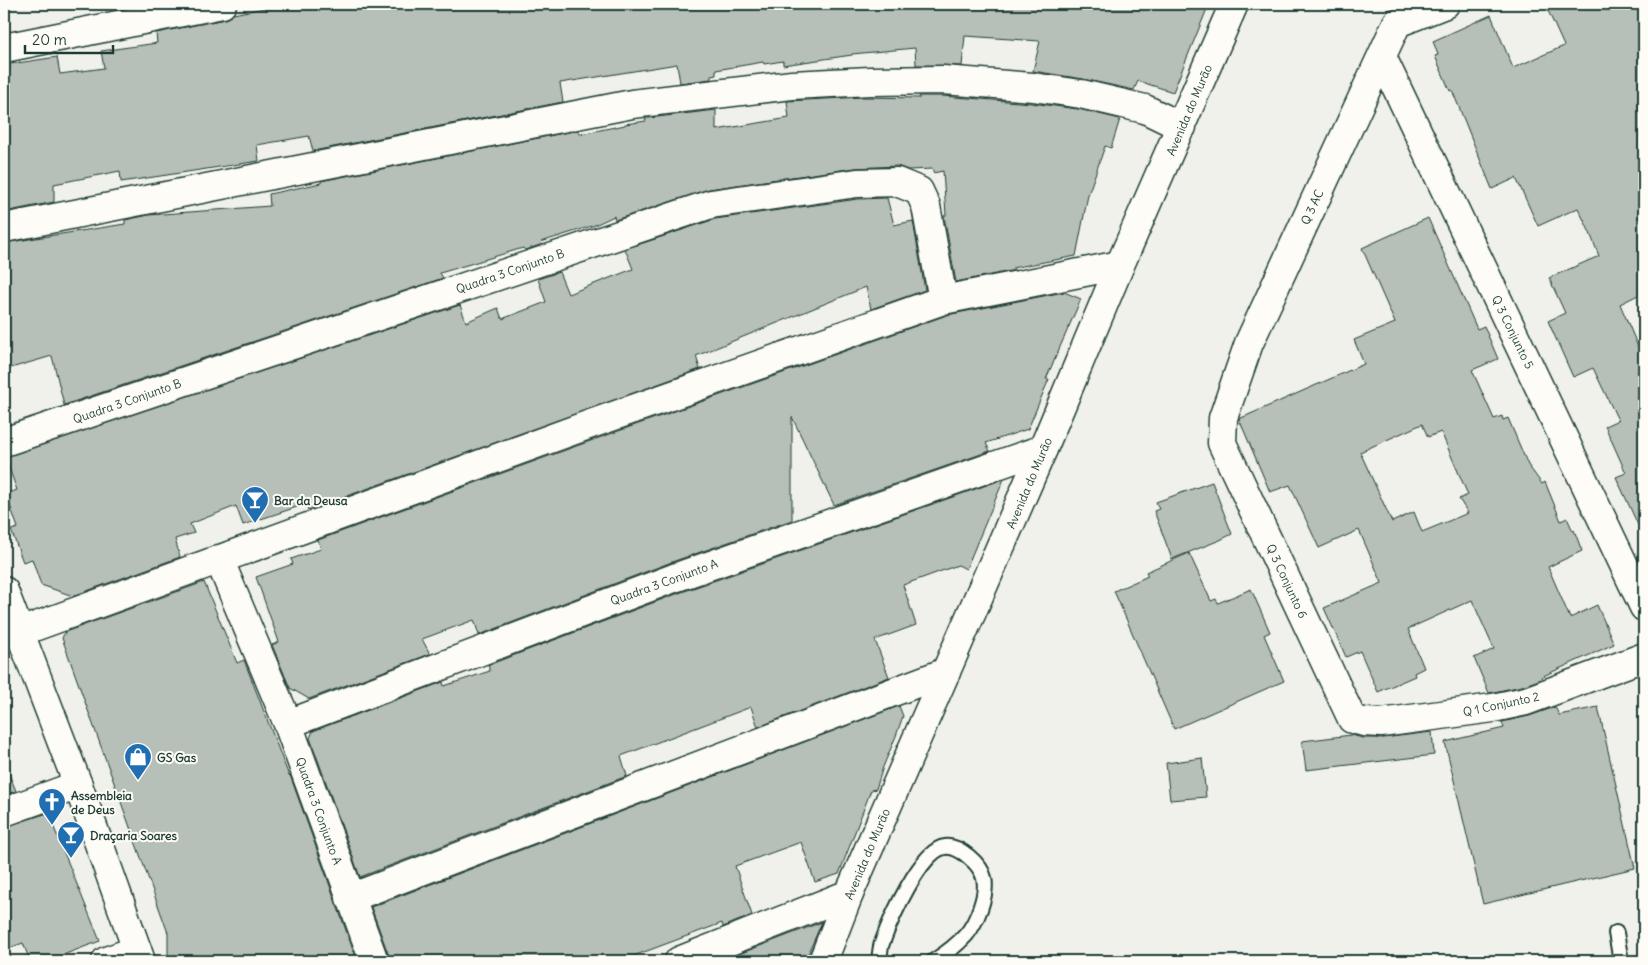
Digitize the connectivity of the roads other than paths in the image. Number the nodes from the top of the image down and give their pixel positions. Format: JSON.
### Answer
{"nodes":[{"id":1,"x":222,"y":4,"type":"edge"},
{"id":2,"x":1234,"y":4,"type":"edge"},
{"id":3,"x":1445,"y":4,"type":"edge"},
{"id":4,"x":1401,"y":14,"type":"edge"},
{"id":5,"x":4,"y":48,"type":"edge"},
{"id":6,"x":1382,"y":57,"type":"junction"},
{"id":7,"x":1182,"y":127,"type":"junction"},
{"id":8,"x":4,"y":228,"type":"edge"},
{"id":9,"x":1120,"y":265,"type":"junction"},
{"id":10,"x":943,"y":300,"type":"junction"},
{"id":11,"x":4,"y":442,"type":"edge"},
{"id":12,"x":1222,"y":443,"type":"joint"},
{"id":13,"x":1044,"y":449,"type":"junction"},
{"id":14,"x":219,"y":559,"type":"junction"},
{"id":15,"x":1644,"y":607,"type":"edge"},
{"id":16,"x":10,"y":611,"type":"edge"},
{"id":17,"x":1644,"y":657,"type":"edge"},
{"id":18,"x":946,"y":672,"type":"junction"},
{"id":19,"x":1352,"y":719,"type":"joint"},
{"id":20,"x":288,"y":724,"type":"junction"},
{"id":21,"x":78,"y":785,"type":"junction"},
{"id":22,"x":4,"y":812,"type":"edge"},
{"id":23,"x":849,"y":894,"type":"junction"},
{"id":24,"x":350,"y":898,"type":"junction"},
{"id":25,"x":1616,"y":933,"type":"dead end"},
{"id":26,"x":139,"y":955,"type":"edge"},
{"id":27,"x":106,"y":961,"type":"edge"},
{"id":28,"x":374,"y":961,"type":"edge"},
{"id":29,"x":679,"y":961,"type":"edge"},
{"id":30,"x":823,"y":961,"type":"edge"},
{"id":31,"x":879,"y":961,"type":"edge"},
{"id":32,"x":934,"y":961,"type":"edge"},
{"id":33,"x":1621,"y":961,"type":"edge"}],
"edges":[{"from":1,"to":5,"type":"street"},
{"from":2,"to":7,"type":"street","name":"Avenida do Murão"},
{"from":3,"to":4,"type":"street","name":"Q 3 AC"},
{"from":4,"to":6,"type":"street","name":"Q 3 AC"},
{"from":6,"to":12,"type":"street","name":"Q 3 AC"},
{"from":6,"to":15,"type":"street","name":"Q 3 Conjunto 5"},
{"from":7,"to":8,"type":"street"},
{"from":7,"to":9,"type":"street","name":"Avenida do Murão"},
{"from":9,"to":10,"type":"street"},
{"from":9,"to":13,"type":"street","name":"Avenida do Murão"},
{"from":10,"to":11,"type":"street","name":"Quadra 3 Conjunto B"},
{"from":10,"to":14,"type":"street"},
{"from":12,"to":19,"type":"street","name":"Q 3 Conjunto 6"},
{"from":13,"to":18,"type":"street","name":"Avenida do Murão"},
{"from":13,"to":20,"type":"street","name":"Quadra 3 Conjunto A"},
{"from":14,"to":16,"type":"street"},
{"from":14,"to":20,"type":"street","name":"Quadra 3 Conjunto A"},
{"from":16,"to":21,"type":"street"},
{"from":17,"to":19,"type":"street","name":"Q 1 Conjunto 2"},
{"from":18,"to":23,"type":"street","name":"Avenida do Murão"},
{"from":18,"to":24,"type":"street"},
{"from":20,"to":24,"type":"street","name":"Quadra 3 Conjunto A"},
{"from":21,"to":22,"type":"street"},
{"from":21,"to":26,"type":"street"},
{"from":23,"to":29,"type":"street"},
{"from":23,"to":30,"type":"street","name":"Avenida do Murão"},
{"from":24,"to":28,"type":"street","name":"Quadra 3 Conjunto A"},
{"from":25,"to":33,"type":"lane"},
{"from":26,"to":27,"type":"street"},
{"from":31,"to":32,"type":"lane"}]}
